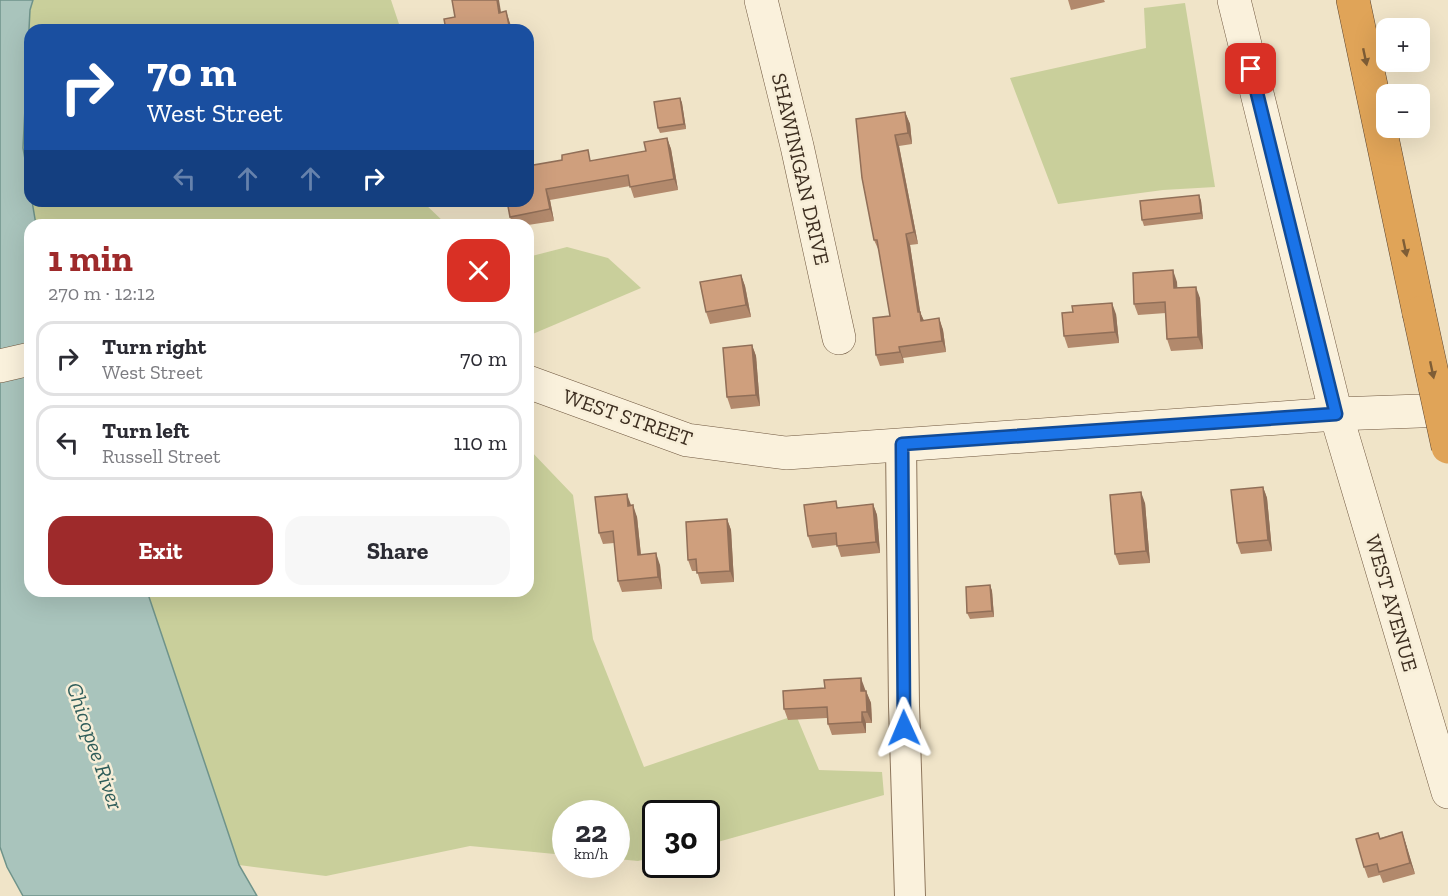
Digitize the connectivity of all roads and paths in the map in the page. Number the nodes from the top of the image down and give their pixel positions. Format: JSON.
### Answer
{"nodes":[{"id":1,"x":761,"y":0,"type":"edge"},
{"id":2,"x":1234,"y":0,"type":"edge"},
{"id":3,"x":1353,"y":0,"type":"edge"},
{"id":4,"x":839,"y":338,"type":"dead end"},
{"id":5,"x":24,"y":360,"type":"edge"},
{"id":6,"x":0,"y":366,"type":"edge"},
{"id":7,"x":534,"y":384,"type":"edge"},
{"id":8,"x":1448,"y":410,"type":"edge"},
{"id":9,"x":1336,"y":414,"type":"junction"},
{"id":10,"x":902,"y":444,"type":"junction"},
{"id":11,"x":1448,"y":447,"type":"edge"},
{"id":12,"x":1448,"y":792,"type":"edge"},
{"id":13,"x":910,"y":896,"type":"edge"}],
"edges":[{"from":1,"to":4,"type":"main road","name":"SHAWINIGAN DRIVE"},
{"from":2,"to":9,"type":"main road","name":"WEST AVENUE"},
{"from":3,"to":11,"type":"highway","one_way":true,"bridge":true},
{"from":5,"to":6,"type":"main road"},
{"from":7,"to":10,"type":"main road","name":"WEST STREET"},
{"from":8,"to":9,"type":"main road","name":"WEST STREET"},
{"from":9,"to":10,"type":"main road","name":"WEST STREET"},
{"from":9,"to":12,"type":"main road","name":"WEST AVENUE"},
{"from":10,"to":13,"type":"street"}]}
